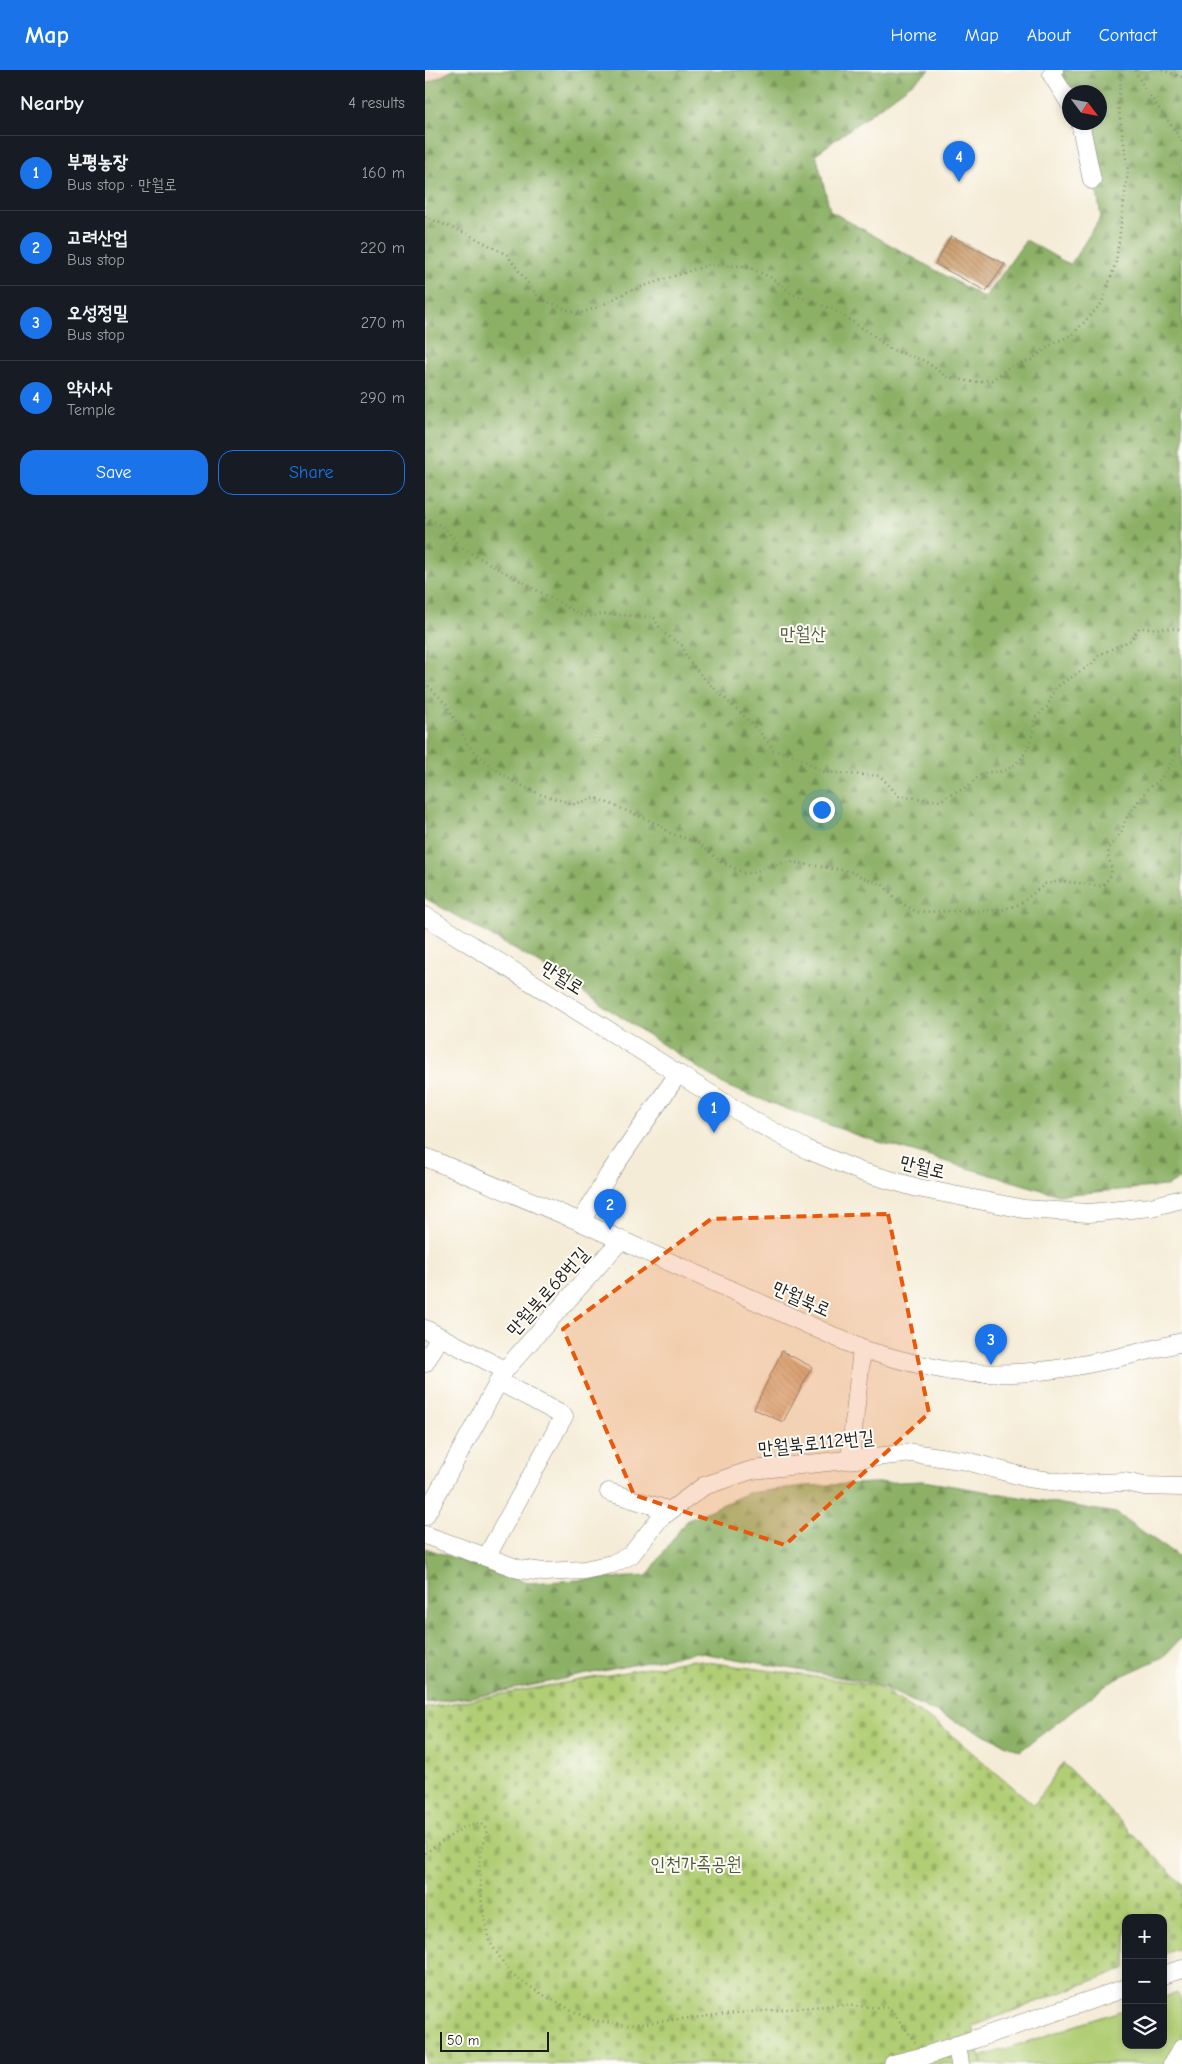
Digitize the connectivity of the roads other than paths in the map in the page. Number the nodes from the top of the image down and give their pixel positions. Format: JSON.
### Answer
{"nodes":[{"id":1,"x":1054,"y":70,"type":"edge"},
{"id":2,"x":1062,"y":92,"type":"edge"},
{"id":3,"x":1082,"y":130,"type":"edge"},
{"id":4,"x":1092,"y":180,"type":"dead end"},
{"id":5,"x":425,"y":916,"type":"edge"},
{"id":6,"x":678,"y":1074,"type":"junction"},
{"id":7,"x":425,"y":1157,"type":"edge"},
{"id":8,"x":1182,"y":1199,"type":"edge"},
{"id":9,"x":581,"y":1222,"type":"junction"},
{"id":10,"x":620,"y":1241,"type":"junction"},
{"id":11,"x":432,"y":1333,"type":"edge"},
{"id":12,"x":1182,"y":1342,"type":"edge"},
{"id":13,"x":862,"y":1349,"type":"junction"},
{"id":14,"x":425,"y":1363,"type":"edge"},
{"id":15,"x":502,"y":1376,"type":"junction"},
{"id":16,"x":851,"y":1459,"type":"junction"},
{"id":17,"x":1182,"y":1487,"type":"edge"},
{"id":18,"x":609,"y":1492,"type":"dead end"},
{"id":19,"x":669,"y":1510,"type":"junction"},
{"id":20,"x":425,"y":1516,"type":"edge"},
{"id":21,"x":425,"y":1535,"type":"edge"},
{"id":22,"x":487,"y":1556,"type":"junction"},
{"id":23,"x":1122,"y":1989,"type":"edge"},
{"id":24,"x":957,"y":2045,"type":"junction"},
{"id":25,"x":1182,"y":2048,"type":"edge"},
{"id":26,"x":893,"y":2064,"type":"edge"},
{"id":27,"x":960,"y":2064,"type":"edge"},
{"id":28,"x":1172,"y":2064,"type":"edge"}],
"edges":[{"from":1,"to":2,"type":"street"},
{"from":3,"to":4,"type":"street"},
{"from":5,"to":6,"type":"street","name":"만월로"},
{"from":6,"to":8,"type":"street","name":"만월로"},
{"from":6,"to":9,"type":"street"},
{"from":7,"to":9,"type":"street","name":"만월북로"},
{"from":9,"to":10,"type":"street","name":"만월북로"},
{"from":10,"to":13,"type":"street","name":"만월북로"},
{"from":10,"to":15,"type":"street","name":"만월북로68번길"},
{"from":11,"to":14,"type":"street"},
{"from":11,"to":15,"type":"street"},
{"from":12,"to":13,"type":"street","name":"만월북로"},
{"from":13,"to":16,"type":"street"},
{"from":15,"to":20,"type":"street","name":"만월북로68번길"},
{"from":15,"to":22,"type":"street"},
{"from":16,"to":17,"type":"street","name":"만월북로112번길"},
{"from":16,"to":19,"type":"street","name":"만월북로112번길"},
{"from":18,"to":19,"type":"street"},
{"from":19,"to":22,"type":"street","name":"만월북로112번길"},
{"from":21,"to":22,"type":"street","name":"만월북로112번길"},
{"from":23,"to":24,"type":"street"},
{"from":24,"to":26,"type":"street"},
{"from":24,"to":27,"type":"street"},
{"from":25,"to":28,"type":"street"}]}
